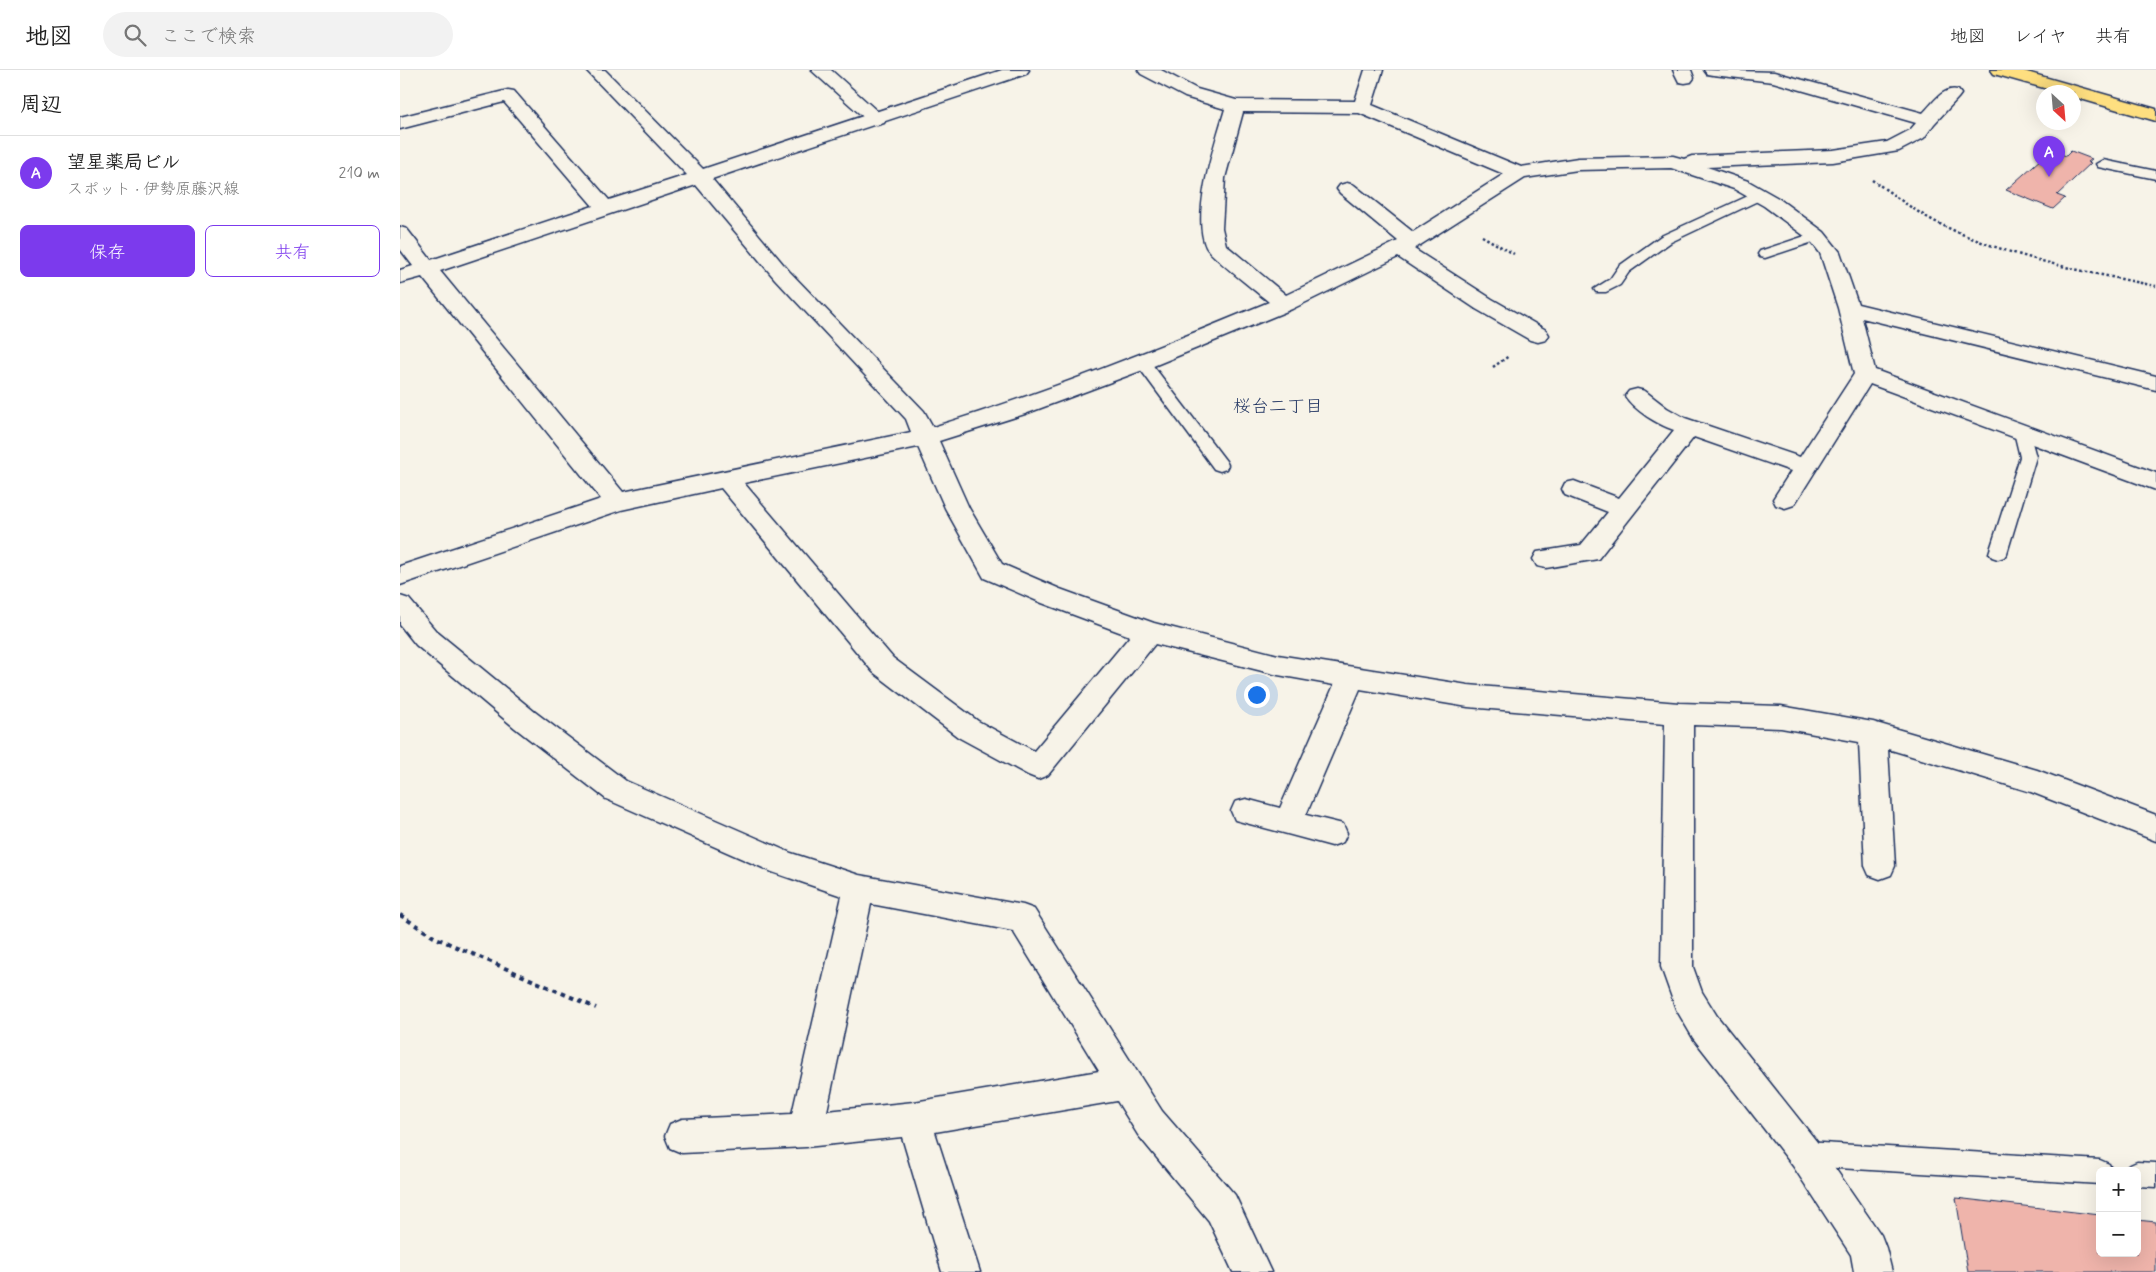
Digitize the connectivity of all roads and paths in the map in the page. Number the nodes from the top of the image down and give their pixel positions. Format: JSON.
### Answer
{"nodes":[{"id":1,"x":595,"y":70,"type":"edge"},
{"id":2,"x":820,"y":70,"type":"edge"},
{"id":3,"x":1020,"y":70,"type":"edge"},
{"id":4,"x":1147,"y":70,"type":"edge"},
{"id":5,"x":1374,"y":70,"type":"edge"},
{"id":6,"x":1713,"y":70,"type":"edge"},
{"id":7,"x":2000,"y":70,"type":"edge"},
{"id":8,"x":1952,"y":94,"type":"dead end"},
{"id":9,"x":1235,"y":106,"type":"junction"},
{"id":10,"x":1362,"y":107,"type":"junction"},
{"id":11,"x":2156,"y":114,"type":"edge"},
{"id":12,"x":877,"y":118,"type":"junction"},
{"id":13,"x":1926,"y":120,"type":"junction"},
{"id":14,"x":400,"y":123,"type":"edge"},
{"id":15,"x":1833,"y":156,"type":"junction"},
{"id":16,"x":1673,"y":162,"type":"junction"},
{"id":17,"x":2103,"y":164,"type":"dead end"},
{"id":18,"x":1519,"y":174,"type":"junction"},
{"id":19,"x":2156,"y":175,"type":"edge"},
{"id":20,"x":700,"y":177,"type":"junction"},
{"id":21,"x":1347,"y":190,"type":"dead end"},
{"id":22,"x":1759,"y":195,"type":"junction"},
{"id":23,"x":606,"y":209,"type":"junction"},
{"id":24,"x":400,"y":233,"type":"edge"},
{"id":25,"x":1817,"y":236,"type":"junction"},
{"id":26,"x":1406,"y":245,"type":"junction"},
{"id":27,"x":1765,"y":254,"type":"dead end"},
{"id":28,"x":427,"y":268,"type":"junction"},
{"id":29,"x":400,"y":277,"type":"edge"},
{"id":30,"x":2156,"y":286,"type":"edge"},
{"id":31,"x":1600,"y":289,"type":"dead end"},
{"id":32,"x":1284,"y":304,"type":"junction"},
{"id":33,"x":1849,"y":308,"type":"junction"},
{"id":34,"x":1538,"y":335,"type":"dead end"},
{"id":35,"x":1143,"y":362,"type":"junction"},
{"id":36,"x":1865,"y":374,"type":"junction"},
{"id":37,"x":2156,"y":383,"type":"edge"},
{"id":38,"x":1637,"y":396,"type":"dead end"},
{"id":39,"x":1689,"y":428,"type":"junction"},
{"id":40,"x":2022,"y":432,"type":"junction"},
{"id":41,"x":926,"y":437,"type":"junction"},
{"id":42,"x":1220,"y":465,"type":"dead end"},
{"id":43,"x":1805,"y":467,"type":"junction"},
{"id":44,"x":727,"y":479,"type":"junction"},
{"id":45,"x":2156,"y":482,"type":"edge"},
{"id":46,"x":1574,"y":489,"type":"dead end"},
{"id":47,"x":1785,"y":499,"type":"dead end"},
{"id":48,"x":617,"y":502,"type":"junction"},
{"id":49,"x":1624,"y":509,"type":"junction"},
{"id":50,"x":1998,"y":552,"type":"dead end"},
{"id":51,"x":1546,"y":559,"type":"dead end"},
{"id":52,"x":400,"y":576,"type":"edge"},
{"id":53,"x":400,"y":606,"type":"edge"},
{"id":54,"x":1149,"y":632,"type":"junction"},
{"id":55,"x":1351,"y":677,"type":"junction"},
{"id":56,"x":1679,"y":714,"type":"junction"},
{"id":57,"x":1873,"y":733,"type":"junction"},
{"id":58,"x":1246,"y":811,"type":"dead end"},
{"id":59,"x":1288,"y":823,"type":"junction"},
{"id":60,"x":2156,"y":828,"type":"edge"},
{"id":61,"x":1332,"y":834,"type":"dead end"},
{"id":62,"x":1880,"y":866,"type":"dead end"},
{"id":63,"x":859,"y":888,"type":"junction"},
{"id":64,"x":400,"y":915,"type":"edge"},
{"id":65,"x":596,"y":1008,"type":"dead end"},
{"id":66,"x":1125,"y":1083,"type":"junction"},
{"id":67,"x":914,"y":1119,"type":"junction"},
{"id":68,"x":806,"y":1130,"type":"junction"},
{"id":69,"x":682,"y":1136,"type":"dead end"},
{"id":70,"x":1805,"y":1154,"type":"junction"},
{"id":71,"x":2096,"y":1172,"type":"edge"},
{"id":72,"x":2141,"y":1174,"type":"edge"},
{"id":73,"x":2156,"y":1176,"type":"edge"},
{"id":74,"x":961,"y":1272,"type":"edge"},
{"id":75,"x":1252,"y":1272,"type":"edge"},
{"id":76,"x":1873,"y":1272,"type":"edge"}],
"edges":[{"from":1,"to":20,"type":"street"},
{"from":2,"to":12,"type":"street"},
{"from":3,"to":12,"type":"street"},
{"from":4,"to":9,"type":"street"},
{"from":5,"to":10,"type":"street"},
{"from":6,"to":13,"type":"street"},
{"from":7,"to":11,"type":"main road"},
{"from":8,"to":13,"type":"street"},
{"from":9,"to":10,"type":"street"},
{"from":9,"to":32,"type":"street"},
{"from":10,"to":18,"type":"street"},
{"from":12,"to":20,"type":"street"},
{"from":13,"to":15,"type":"street"},
{"from":14,"to":23,"type":"street"},
{"from":15,"to":16,"type":"street"},
{"from":15,"to":30,"type":"path"},
{"from":16,"to":18,"type":"street"},
{"from":16,"to":22,"type":"street"},
{"from":17,"to":19,"type":"lane"},
{"from":18,"to":26,"type":"street"},
{"from":20,"to":23,"type":"street"},
{"from":20,"to":41,"type":"street"},
{"from":21,"to":26,"type":"street"},
{"from":22,"to":25,"type":"street"},
{"from":22,"to":31,"type":"lane"},
{"from":23,"to":28,"type":"street"},
{"from":24,"to":28,"type":"street"},
{"from":25,"to":27,"type":"lane"},
{"from":25,"to":33,"type":"street"},
{"from":26,"to":32,"type":"street"},
{"from":26,"to":34,"type":"street"},
{"from":28,"to":29,"type":"street"},
{"from":28,"to":48,"type":"street"},
{"from":32,"to":35,"type":"street"},
{"from":33,"to":36,"type":"street"},
{"from":33,"to":37,"type":"street"},
{"from":35,"to":41,"type":"street"},
{"from":35,"to":42,"type":"lane"},
{"from":36,"to":40,"type":"street"},
{"from":36,"to":43,"type":"street"},
{"from":38,"to":39,"type":"street"},
{"from":39,"to":43,"type":"street"},
{"from":39,"to":49,"type":"street"},
{"from":40,"to":45,"type":"street"},
{"from":40,"to":50,"type":"lane"},
{"from":41,"to":44,"type":"street"},
{"from":41,"to":54,"type":"street"},
{"from":43,"to":47,"type":"street"},
{"from":44,"to":48,"type":"street"},
{"from":44,"to":54,"type":"street"},
{"from":46,"to":49,"type":"street"},
{"from":48,"to":52,"type":"street"},
{"from":49,"to":51,"type":"street"},
{"from":53,"to":63,"type":"street"},
{"from":54,"to":55,"type":"street"},
{"from":55,"to":56,"type":"street"},
{"from":55,"to":59,"type":"street"},
{"from":56,"to":57,"type":"street"},
{"from":56,"to":70,"type":"street"},
{"from":57,"to":60,"type":"street"},
{"from":57,"to":62,"type":"street"},
{"from":58,"to":59,"type":"street"},
{"from":59,"to":61,"type":"street"},
{"from":63,"to":66,"type":"street"},
{"from":63,"to":68,"type":"street"},
{"from":64,"to":65,"type":"path"},
{"from":66,"to":67,"type":"street"},
{"from":66,"to":75,"type":"street"},
{"from":67,"to":68,"type":"street"},
{"from":67,"to":74,"type":"street"},
{"from":68,"to":69,"type":"street"},
{"from":70,"to":71,"type":"lane"},
{"from":70,"to":76,"type":"street"},
{"from":72,"to":73,"type":"lane"}]}
